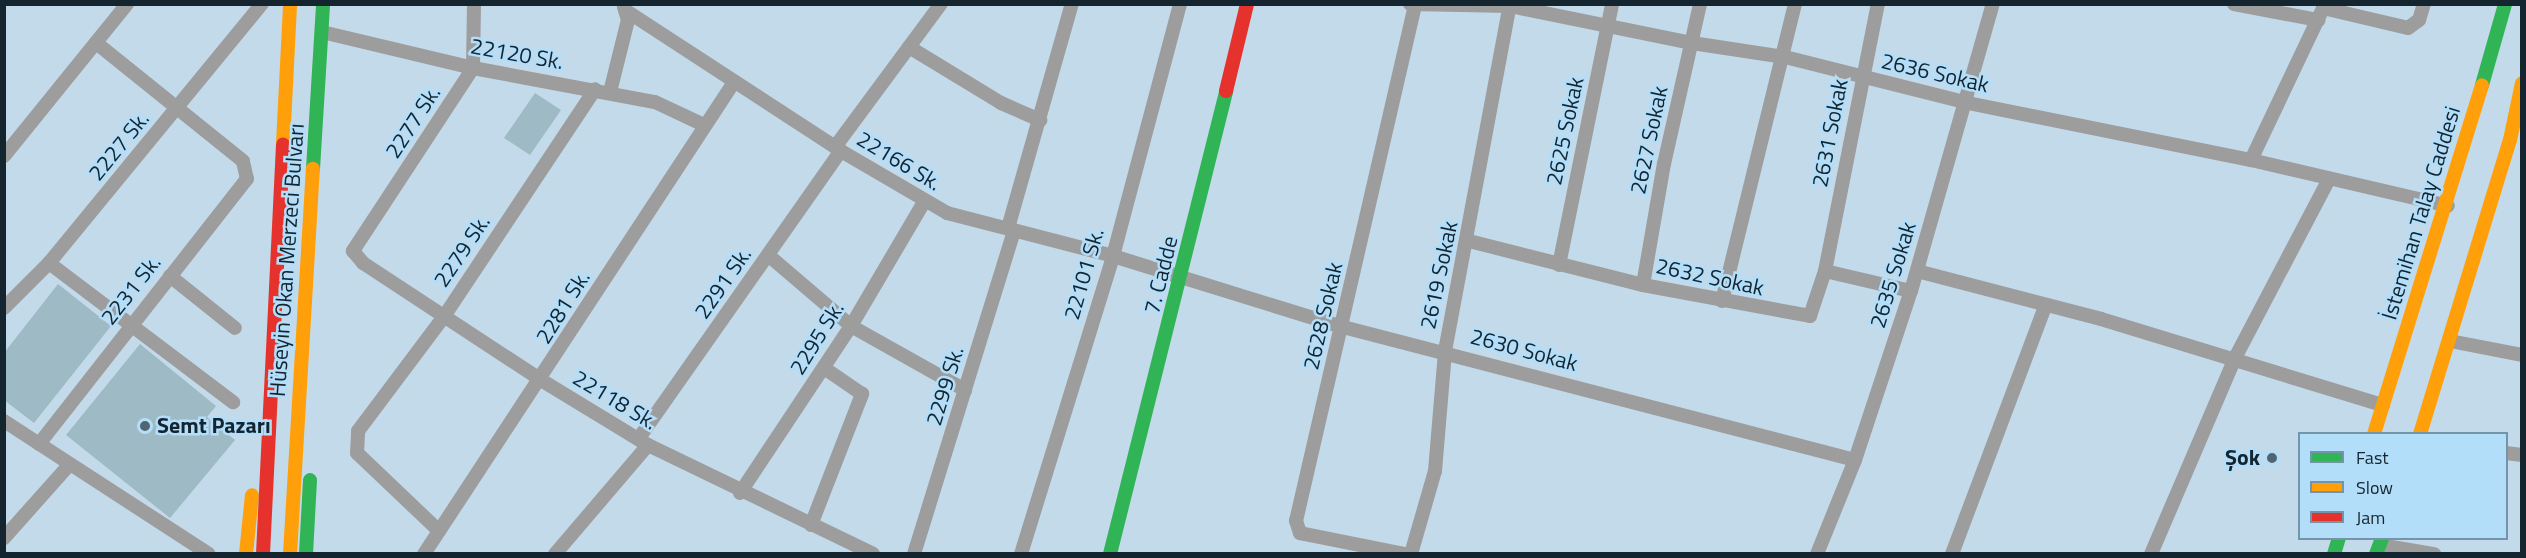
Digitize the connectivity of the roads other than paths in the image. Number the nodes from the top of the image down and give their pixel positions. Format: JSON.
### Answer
{"nodes":[{"id":1,"x":127,"y":4,"type":"edge"},
{"id":2,"x":262,"y":4,"type":"edge"},
{"id":3,"x":290,"y":4,"type":"edge"},
{"id":4,"x":323,"y":4,"type":"edge"},
{"id":5,"x":474,"y":4,"type":"edge"},
{"id":6,"x":941,"y":4,"type":"edge"},
{"id":7,"x":1072,"y":4,"type":"edge"},
{"id":8,"x":1180,"y":4,"type":"edge"},
{"id":9,"x":1247,"y":4,"type":"edge"},
{"id":10,"x":1410,"y":4,"type":"edge"},
{"id":11,"x":1612,"y":4,"type":"edge"},
{"id":12,"x":1700,"y":4,"type":"edge"},
{"id":13,"x":1795,"y":4,"type":"edge"},
{"id":14,"x":1878,"y":4,"type":"edge"},
{"id":15,"x":1993,"y":4,"type":"edge"},
{"id":16,"x":2234,"y":4,"type":"edge"},
{"id":17,"x":2424,"y":4,"type":"edge"},
{"id":18,"x":2505,"y":4,"type":"edge"},
{"id":19,"x":1415,"y":5,"type":"edge"},
{"id":20,"x":1510,"y":5,"type":"edge"},
{"id":21,"x":624,"y":7,"type":"edge"},
{"id":22,"x":2322,"y":11,"type":"edge"},
{"id":23,"x":1608,"y":26,"type":"junction"},
{"id":24,"x":322,"y":32,"type":"junction"},
{"id":25,"x":96,"y":43,"type":"junction"},
{"id":26,"x":1692,"y":43,"type":"junction"},
{"id":27,"x":909,"y":47,"type":"junction"},
{"id":28,"x":1785,"y":57,"type":"junction"},
{"id":29,"x":473,"y":68,"type":"junction"},
{"id":30,"x":1863,"y":77,"type":"junction"},
{"id":31,"x":734,"y":82,"type":"junction"},
{"id":32,"x":595,"y":89,"type":"junction"},
{"id":33,"x":2521,"y":89,"type":"edge"},
{"id":34,"x":610,"y":92,"type":"junction"},
{"id":35,"x":1968,"y":103,"type":"junction"},
{"id":36,"x":177,"y":106,"type":"junction"},
{"id":37,"x":1040,"y":120,"type":"junction"},
{"id":38,"x":702,"y":124,"type":"junction"},
{"id":39,"x":838,"y":149,"type":"junction"},
{"id":40,"x":4,"y":156,"type":"edge"},
{"id":41,"x":2251,"y":160,"type":"junction"},
{"id":42,"x":2329,"y":178,"type":"junction"},
{"id":43,"x":924,"y":202,"type":"junction"},
{"id":44,"x":2448,"y":206,"type":"junction"},
{"id":45,"x":1011,"y":229,"type":"junction"},
{"id":46,"x":1469,"y":241,"type":"junction"},
{"id":47,"x":353,"y":251,"type":"joint"},
{"id":48,"x":768,"y":255,"type":"junction"},
{"id":49,"x":1113,"y":256,"type":"junction"},
{"id":50,"x":49,"y":264,"type":"junction"},
{"id":51,"x":1559,"y":265,"type":"junction"},
{"id":52,"x":1825,"y":271,"type":"junction"},
{"id":53,"x":1917,"y":271,"type":"junction"},
{"id":54,"x":170,"y":276,"type":"junction"},
{"id":55,"x":1182,"y":280,"type":"junction"},
{"id":56,"x":1643,"y":285,"type":"junction"},
{"id":57,"x":1911,"y":291,"type":"junction"},
{"id":58,"x":1722,"y":301,"type":"junction"},
{"id":59,"x":2045,"y":306,"type":"junction"},
{"id":60,"x":4,"y":308,"type":"edge"},
{"id":61,"x":445,"y":315,"type":"junction"},
{"id":62,"x":131,"y":324,"type":"junction"},
{"id":63,"x":851,"y":326,"type":"junction"},
{"id":64,"x":1343,"y":327,"type":"junction"},
{"id":65,"x":235,"y":328,"type":"dead end"},
{"id":66,"x":2450,"y":340,"type":"junction"},
{"id":67,"x":1445,"y":351,"type":"junction"},
{"id":68,"x":2522,"y":355,"type":"edge"},
{"id":69,"x":2235,"y":358,"type":"junction"},
{"id":70,"x":824,"y":368,"type":"junction"},
{"id":71,"x":270,"y":369,"type":"junction"},
{"id":72,"x":300,"y":374,"type":"junction"},
{"id":73,"x":541,"y":380,"type":"junction"},
{"id":74,"x":965,"y":390,"type":"junction"},
{"id":75,"x":233,"y":402,"type":"dead end"},
{"id":76,"x":2383,"y":405,"type":"junction"},
{"id":77,"x":4,"y":421,"type":"edge"},
{"id":78,"x":2375,"y":432,"type":"edge"},
{"id":79,"x":2421,"y":432,"type":"edge"},
{"id":80,"x":643,"y":441,"type":"junction"},
{"id":81,"x":39,"y":444,"type":"junction"},
{"id":82,"x":1855,"y":460,"type":"junction"},
{"id":83,"x":69,"y":465,"type":"junction"},
{"id":84,"x":740,"y":493,"type":"junction"},
{"id":85,"x":811,"y":525,"type":"junction"},
{"id":86,"x":439,"y":531,"type":"junction"},
{"id":87,"x":4,"y":538,"type":"edge"},
{"id":88,"x":2379,"y":546,"type":"edge"},
{"id":89,"x":209,"y":554,"type":"edge"},
{"id":90,"x":246,"y":554,"type":"edge"},
{"id":91,"x":263,"y":554,"type":"edge"},
{"id":92,"x":290,"y":554,"type":"edge"},
{"id":93,"x":306,"y":554,"type":"edge"},
{"id":94,"x":424,"y":554,"type":"edge"},
{"id":95,"x":555,"y":554,"type":"edge"},
{"id":96,"x":873,"y":554,"type":"edge"},
{"id":97,"x":914,"y":554,"type":"edge"},
{"id":98,"x":1021,"y":554,"type":"edge"},
{"id":99,"x":1110,"y":554,"type":"edge"},
{"id":100,"x":1405,"y":554,"type":"edge"},
{"id":101,"x":1411,"y":554,"type":"edge"},
{"id":102,"x":1817,"y":554,"type":"edge"},
{"id":103,"x":1952,"y":554,"type":"edge"},
{"id":104,"x":2151,"y":554,"type":"edge"},
{"id":105,"x":2434,"y":554,"type":"edge"}],
"edges":[{"from":1,"to":25,"type":"street"},
{"from":2,"to":36,"type":"street","name":"2227 Sk."},
{"from":3,"to":71,"type":"main road","name":"Hüseyin Okan Merzeci Bulvarı"},
{"from":4,"to":24,"type":"main road","name":"Hüseyin Okan Merzeci Bulvarı"},
{"from":5,"to":29,"type":"street"},
{"from":6,"to":27,"type":"street","name":"2291 Sk."},
{"from":7,"to":37,"type":"street","name":"2299 Sk."},
{"from":8,"to":49,"type":"street","name":"22101 Sk."},
{"from":9,"to":55,"type":"main road","name":"7. Cadde"},
{"from":10,"to":19,"type":"street","name":"2636 Sokak"},
{"from":11,"to":23,"type":"street","name":"2625 Sokak"},
{"from":12,"to":26,"type":"street","name":"2627 Sokak"},
{"from":13,"to":28,"type":"street"},
{"from":14,"to":30,"type":"street","name":"2631 Sokak"},
{"from":15,"to":35,"type":"street","name":"2635 Sokak"},
{"from":16,"to":22,"type":"street"},
{"from":17,"to":22,"type":"street"},
{"from":18,"to":44,"type":"main road","name":"İstemihan Talay Caddesi"},
{"from":19,"to":20,"type":"street","name":"2636 Sokak"},
{"from":19,"to":64,"type":"street","name":"2628 Sokak"},
{"from":20,"to":23,"type":"street","name":"2636 Sokak"},
{"from":20,"to":46,"type":"street","name":"2619 Sokak"},
{"from":21,"to":31,"type":"street","name":"22166 Sk."},
{"from":21,"to":34,"type":"street"},
{"from":22,"to":41,"type":"street"},
{"from":23,"to":26,"type":"street","name":"2636 Sokak"},
{"from":23,"to":51,"type":"street","name":"2625 Sokak"},
{"from":24,"to":29,"type":"street","name":"22120 Sk."},
{"from":24,"to":72,"type":"main road","name":"Hüseyin Okan Merzeci Bulvarı"},
{"from":25,"to":36,"type":"street"},
{"from":25,"to":40,"type":"street"},
{"from":26,"to":28,"type":"street","name":"2636 Sokak"},
{"from":26,"to":56,"type":"street","name":"2627 Sokak"},
{"from":27,"to":37,"type":"street"},
{"from":27,"to":39,"type":"street","name":"2291 Sk."},
{"from":28,"to":30,"type":"street","name":"2636 Sokak"},
{"from":28,"to":58,"type":"street"},
{"from":29,"to":32,"type":"street","name":"22120 Sk."},
{"from":29,"to":47,"type":"street","name":"2277 Sk."},
{"from":30,"to":35,"type":"street","name":"2636 Sokak"},
{"from":30,"to":52,"type":"street","name":"2631 Sokak"},
{"from":31,"to":38,"type":"street","name":"2281 Sk."},
{"from":31,"to":39,"type":"street","name":"22166 Sk."},
{"from":32,"to":34,"type":"street","name":"22120 Sk."},
{"from":32,"to":61,"type":"street","name":"2279 Sk."},
{"from":33,"to":66,"type":"main road"},
{"from":34,"to":38,"type":"street","name":"22120 Sk."},
{"from":35,"to":41,"type":"street","name":"2636 Sokak"},
{"from":35,"to":53,"type":"street","name":"2635 Sokak"},
{"from":36,"to":50,"type":"street","name":"2227 Sk."},
{"from":36,"to":54,"type":"street","name":"2231 Sk."},
{"from":37,"to":45,"type":"street","name":"2299 Sk."},
{"from":38,"to":73,"type":"street","name":"2281 Sk."},
{"from":39,"to":43,"type":"street","name":"22166 Sk."},
{"from":39,"to":48,"type":"street","name":"2291 Sk."},
{"from":41,"to":42,"type":"street","name":"2636 Sokak"},
{"from":42,"to":44,"type":"street","name":"2636 Sokak"},
{"from":42,"to":69,"type":"street"},
{"from":43,"to":45,"type":"street","name":"22166 Sk."},
{"from":43,"to":63,"type":"street","name":"2295 Sk."},
{"from":44,"to":76,"type":"main road","name":"İstemihan Talay Caddesi"},
{"from":45,"to":49,"type":"street","name":"22166 Sk."},
{"from":45,"to":74,"type":"street","name":"2299 Sk."},
{"from":46,"to":51,"type":"street","name":"2632 Sokak"},
{"from":46,"to":67,"type":"street","name":"2619 Sokak"},
{"from":47,"to":61,"type":"street","name":"22118 Sk."},
{"from":48,"to":63,"type":"street"},
{"from":48,"to":80,"type":"street","name":"2291 Sk."},
{"from":49,"to":55,"type":"street","name":"22166 Sk."},
{"from":49,"to":98,"type":"street","name":"22101 Sk."},
{"from":50,"to":60,"type":"street","name":"2227 Sk."},
{"from":50,"to":62,"type":"street"},
{"from":51,"to":56,"type":"street","name":"2632 Sokak"},
{"from":52,"to":57,"type":"street"},
{"from":52,"to":58,"type":"street","name":"2632 Sokak"},
{"from":53,"to":57,"type":"street","name":"2635 Sokak"},
{"from":53,"to":59,"type":"street"},
{"from":54,"to":62,"type":"street","name":"2231 Sk."},
{"from":54,"to":65,"type":"street"},
{"from":55,"to":64,"type":"street","name":"2630 Sokak"},
{"from":55,"to":99,"type":"main road","name":"7. Cadde"},
{"from":56,"to":58,"type":"street","name":"2632 Sokak"},
{"from":57,"to":82,"type":"street","name":"2635 Sokak"},
{"from":59,"to":69,"type":"street"},
{"from":59,"to":103,"type":"street"},
{"from":61,"to":73,"type":"street","name":"22118 Sk."},
{"from":61,"to":86,"type":"street","name":"2279 Sk."},
{"from":62,"to":75,"type":"street"},
{"from":62,"to":81,"type":"street","name":"2231 Sk."},
{"from":63,"to":70,"type":"street","name":"2295 Sk."},
{"from":63,"to":74,"type":"street"},
{"from":64,"to":67,"type":"street","name":"2630 Sokak"},
{"from":64,"to":100,"type":"street","name":"2628 Sokak"},
{"from":66,"to":68,"type":"street"},
{"from":66,"to":79,"type":"main road"},
{"from":67,"to":82,"type":"street","name":"2630 Sokak"},
{"from":67,"to":101,"type":"street","name":"2619 Sokak"},
{"from":69,"to":76,"type":"street"},
{"from":69,"to":104,"type":"street"},
{"from":70,"to":84,"type":"street","name":"2295 Sk."},
{"from":70,"to":85,"type":"street"},
{"from":71,"to":90,"type":"main road"},
{"from":71,"to":91,"type":"main road","name":"Hüseyin Okan Merzeci Bulvarı"},
{"from":72,"to":92,"type":"main road","name":"Hüseyin Okan Merzeci Bulvarı"},
{"from":72,"to":93,"type":"main road"},
{"from":73,"to":80,"type":"street","name":"22118 Sk."},
{"from":73,"to":86,"type":"street","name":"2281 Sk."},
{"from":74,"to":97,"type":"street","name":"2299 Sk."},
{"from":76,"to":78,"type":"main road","name":"İstemihan Talay Caddesi"},
{"from":77,"to":81,"type":"street"},
{"from":80,"to":84,"type":"street","name":"22118 Sk."},
{"from":80,"to":95,"type":"street","name":"2291 Sk."},
{"from":81,"to":83,"type":"street"},
{"from":82,"to":102,"type":"street","name":"2635 Sokak"},
{"from":83,"to":87,"type":"street"},
{"from":83,"to":89,"type":"street"},
{"from":84,"to":85,"type":"street","name":"22118 Sk."},
{"from":85,"to":96,"type":"street","name":"22118 Sk."},
{"from":86,"to":94,"type":"street","name":"2281 Sk."},
{"from":88,"to":105,"type":"street"}]}
